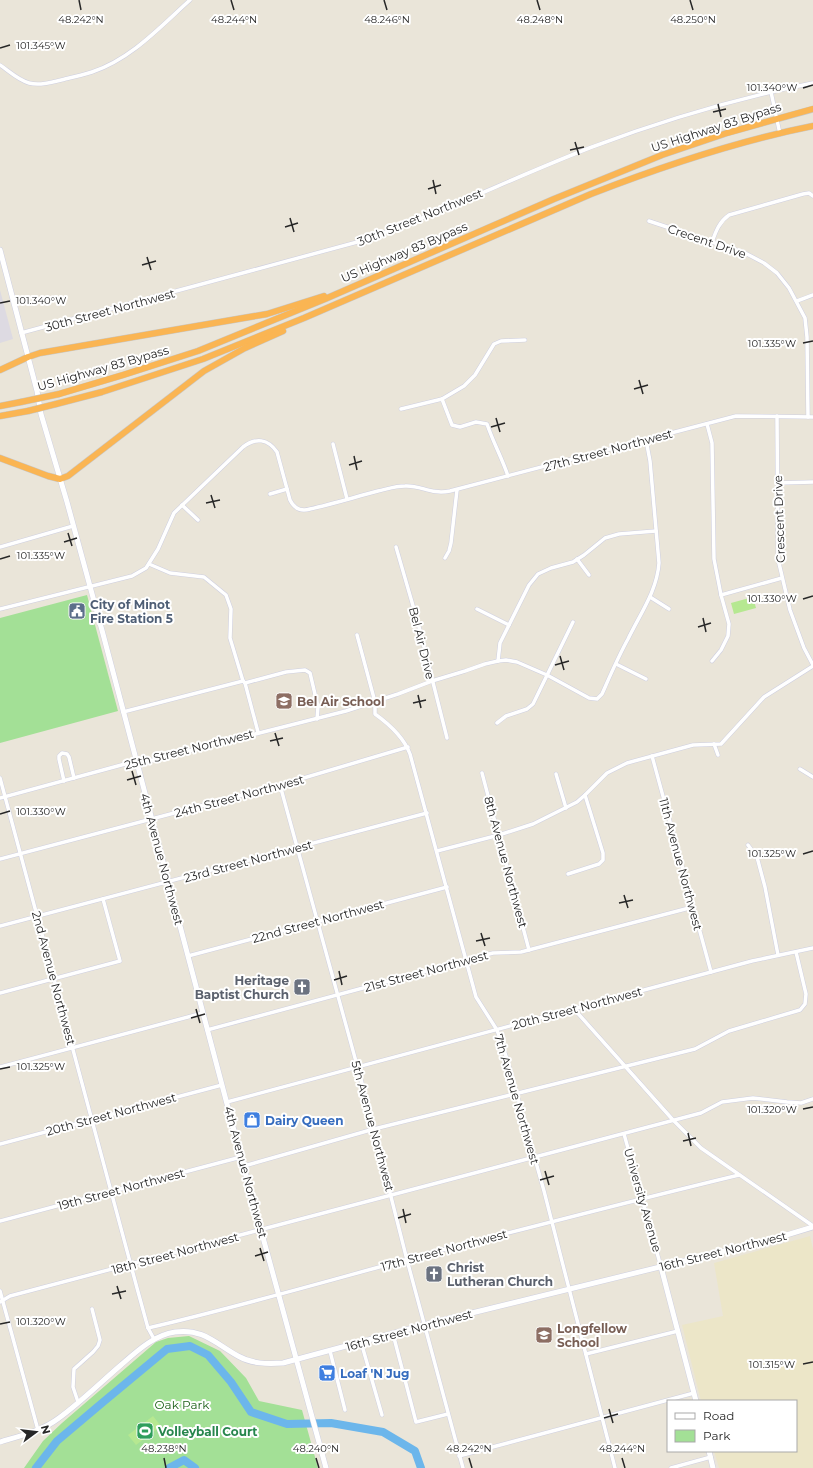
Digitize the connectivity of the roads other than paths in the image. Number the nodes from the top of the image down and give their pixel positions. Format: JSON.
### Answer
{"nodes":[{"id":1,"x":190,"y":0,"type":"edge"},
{"id":2,"x":0,"y":65,"type":"edge"},
{"id":3,"x":813,"y":82,"type":"edge"},
{"id":4,"x":771,"y":92,"type":"junction"},
{"id":5,"x":813,"y":109,"type":"edge"},
{"id":6,"x":776,"y":118,"type":"junction"},
{"id":7,"x":813,"y":126,"type":"edge"},
{"id":8,"x":780,"y":134,"type":"junction"},
{"id":9,"x":813,"y":196,"type":"edge"},
{"id":10,"x":649,"y":221,"type":"dead end"},
{"id":11,"x":712,"y":242,"type":"junction"},
{"id":12,"x":0,"y":250,"type":"edge"},
{"id":13,"x":336,"y":293,"type":"junction"},
{"id":14,"x":813,"y":295,"type":"edge"},
{"id":15,"x":797,"y":301,"type":"junction"},
{"id":16,"x":326,"y":308,"type":"junction"},
{"id":17,"x":21,"y":333,"type":"junction"},
{"id":18,"x":525,"y":340,"type":"dead end"},
{"id":19,"x":808,"y":355,"type":"junction"},
{"id":20,"x":813,"y":355,"type":"edge"},
{"id":21,"x":28,"y":357,"type":"junction"},
{"id":22,"x":0,"y":370,"type":"edge"},
{"id":23,"x":442,"y":399,"type":"junction"},
{"id":24,"x":0,"y":406,"type":"edge"},
{"id":25,"x":401,"y":409,"type":"dead end"},
{"id":26,"x":0,"y":416,"type":"edge"},
{"id":27,"x":777,"y":416,"type":"junction"},
{"id":28,"x":808,"y":417,"type":"junction"},
{"id":29,"x":813,"y":417,"type":"edge"},
{"id":30,"x":707,"y":424,"type":"junction"},
{"id":31,"x":646,"y":440,"type":"junction"},
{"id":32,"x":333,"y":444,"type":"dead end"},
{"id":33,"x":0,"y":458,"type":"edge"},
{"id":34,"x":508,"y":476,"type":"junction"},
{"id":35,"x":60,"y":479,"type":"junction"},
{"id":36,"x":777,"y":482,"type":"junction"},
{"id":37,"x":813,"y":482,"type":"edge"},
{"id":38,"x":286,"y":489,"type":"junction"},
{"id":39,"x":457,"y":490,"type":"junction"},
{"id":40,"x":270,"y":494,"type":"dead end"},
{"id":41,"x":347,"y":499,"type":"junction"},
{"id":42,"x":182,"y":504,"type":"junction"},
{"id":43,"x":198,"y":520,"type":"dead end"},
{"id":44,"x":73,"y":526,"type":"junction"},
{"id":45,"x":656,"y":531,"type":"junction"},
{"id":46,"x":0,"y":547,"type":"edge"},
{"id":47,"x":396,"y":547,"type":"dead end"},
{"id":48,"x":445,"y":558,"type":"dead end"},
{"id":49,"x":577,"y":559,"type":"junction"},
{"id":50,"x":148,"y":564,"type":"junction"},
{"id":51,"x":589,"y":575,"type":"dead end"},
{"id":52,"x":782,"y":578,"type":"junction"},
{"id":53,"x":89,"y":585,"type":"junction"},
{"id":54,"x":721,"y":594,"type":"junction"},
{"id":55,"x":650,"y":597,"type":"junction"},
{"id":56,"x":0,"y":609,"type":"edge"},
{"id":57,"x":477,"y":609,"type":"dead end"},
{"id":58,"x":669,"y":609,"type":"dead end"},
{"id":59,"x":573,"y":622,"type":"dead end"},
{"id":60,"x":509,"y":625,"type":"junction"},
{"id":61,"x":357,"y":636,"type":"dead end"},
{"id":62,"x":498,"y":661,"type":"junction"},
{"id":63,"x":712,"y":661,"type":"dead end"},
{"id":64,"x":616,"y":664,"type":"junction"},
{"id":65,"x":813,"y":666,"type":"edge"},
{"id":66,"x":547,"y":676,"type":"junction"},
{"id":67,"x":646,"y":679,"type":"dead end"},
{"id":68,"x":432,"y":681,"type":"junction"},
{"id":69,"x":244,"y":682,"type":"junction"},
{"id":70,"x":375,"y":702,"type":"junction"},
{"id":71,"x":123,"y":712,"type":"junction"},
{"id":72,"x":317,"y":718,"type":"junction"},
{"id":73,"x":497,"y":723,"type":"dead end"},
{"id":74,"x":258,"y":732,"type":"junction"},
{"id":75,"x":447,"y":738,"type":"dead end"},
{"id":76,"x":714,"y":744,"type":"junction"},
{"id":77,"x":408,"y":747,"type":"junction"},
{"id":78,"x":718,"y":754,"type":"dead end"},
{"id":79,"x":652,"y":756,"type":"junction"},
{"id":80,"x":137,"y":763,"type":"junction"},
{"id":81,"x":800,"y":769,"type":"dead end"},
{"id":82,"x":482,"y":773,"type":"dead end"},
{"id":83,"x":556,"y":774,"type":"dead end"},
{"id":84,"x":813,"y":777,"type":"edge"},
{"id":85,"x":0,"y":778,"type":"edge"},
{"id":86,"x":74,"y":778,"type":"junction"},
{"id":87,"x":64,"y":781,"type":"junction"},
{"id":88,"x":280,"y":785,"type":"junction"},
{"id":89,"x":586,"y":795,"type":"junction"},
{"id":90,"x":5,"y":796,"type":"junction"},
{"id":91,"x":0,"y":798,"type":"edge"},
{"id":92,"x":566,"y":808,"type":"junction"},
{"id":93,"x":427,"y":814,"type":"junction"},
{"id":94,"x":152,"y":819,"type":"junction"},
{"id":95,"x":499,"y":835,"type":"junction"},
{"id":96,"x":748,"y":845,"type":"dead end"},
{"id":97,"x":297,"y":848,"type":"junction"},
{"id":98,"x":437,"y":851,"type":"junction"},
{"id":99,"x":20,"y":854,"type":"junction"},
{"id":100,"x":0,"y":859,"type":"edge"},
{"id":101,"x":568,"y":874,"type":"dead end"},
{"id":102,"x":169,"y":882,"type":"junction"},
{"id":103,"x":447,"y":887,"type":"junction"},
{"id":104,"x":102,"y":899,"type":"junction"},
{"id":105,"x":693,"y":906,"type":"junction"},
{"id":106,"x":38,"y":917,"type":"junction"},
{"id":107,"x":317,"y":921,"type":"junction"},
{"id":108,"x":0,"y":926,"type":"edge"},
{"id":109,"x":813,"y":948,"type":"edge"},
{"id":110,"x":530,"y":950,"type":"junction"},
{"id":111,"x":796,"y":952,"type":"junction"},
{"id":112,"x":778,"y":955,"type":"junction"},
{"id":113,"x":188,"y":956,"type":"junction"},
{"id":114,"x":467,"y":960,"type":"junction"},
{"id":115,"x":710,"y":972,"type":"junction"},
{"id":116,"x":54,"y":979,"type":"junction"},
{"id":117,"x":0,"y":993,"type":"edge"},
{"id":118,"x":337,"y":994,"type":"junction"},
{"id":119,"x":574,"y":1009,"type":"junction"},
{"id":120,"x":203,"y":1012,"type":"junction"},
{"id":121,"x":208,"y":1030,"type":"junction"},
{"id":122,"x":497,"y":1030,"type":"junction"},
{"id":123,"x":73,"y":1047,"type":"junction"},
{"id":124,"x":0,"y":1067,"type":"edge"},
{"id":125,"x":357,"y":1067,"type":"junction"},
{"id":126,"x":625,"y":1067,"type":"junction"},
{"id":127,"x":222,"y":1084,"type":"junction"},
{"id":128,"x":516,"y":1094,"type":"junction"},
{"id":129,"x":813,"y":1099,"type":"edge"},
{"id":130,"x":227,"y":1102,"type":"junction"},
{"id":131,"x":92,"y":1119,"type":"junction"},
{"id":132,"x":673,"y":1120,"type":"junction"},
{"id":133,"x":374,"y":1130,"type":"junction"},
{"id":134,"x":624,"y":1134,"type":"junction"},
{"id":135,"x":0,"y":1144,"type":"edge"},
{"id":136,"x":241,"y":1157,"type":"junction"},
{"id":137,"x":534,"y":1157,"type":"junction"},
{"id":138,"x":244,"y":1166,"type":"junction"},
{"id":139,"x":739,"y":1175,"type":"junction"},
{"id":140,"x":112,"y":1192,"type":"junction"},
{"id":141,"x":391,"y":1196,"type":"junction"},
{"id":142,"x":643,"y":1198,"type":"junction"},
{"id":143,"x":0,"y":1221,"type":"edge"},
{"id":144,"x":552,"y":1222,"type":"junction"},
{"id":145,"x":813,"y":1226,"type":"edge"},
{"id":146,"x":261,"y":1229,"type":"junction"},
{"id":147,"x":407,"y":1260,"type":"junction"},
{"id":148,"x":132,"y":1265,"type":"junction"},
{"id":149,"x":661,"y":1267,"type":"junction"},
{"id":150,"x":570,"y":1289,"type":"junction"},
{"id":151,"x":0,"y":1291,"type":"edge"},
{"id":152,"x":279,"y":1295,"type":"junction"},
{"id":153,"x":1,"y":1302,"type":"edge"},
{"id":154,"x":92,"y":1309,"type":"dead end"},
{"id":155,"x":425,"y":1325,"type":"junction"},
{"id":156,"x":148,"y":1328,"type":"junction"},
{"id":157,"x":678,"y":1331,"type":"junction"},
{"id":158,"x":393,"y":1334,"type":"junction"},
{"id":159,"x":154,"y":1339,"type":"junction"},
{"id":160,"x":362,"y":1342,"type":"junction"},
{"id":161,"x":330,"y":1350,"type":"junction"},
{"id":162,"x":586,"y":1354,"type":"junction"},
{"id":163,"x":297,"y":1360,"type":"junction"},
{"id":164,"x":694,"y":1393,"type":"junction"},
{"id":165,"x":667,"y":1400,"type":"edge"},
{"id":166,"x":668,"y":1400,"type":"edge"},
{"id":167,"x":696,"y":1400,"type":"edge"},
{"id":168,"x":78,"y":1402,"type":"junction"},
{"id":169,"x":345,"y":1410,"type":"dead end"},
{"id":170,"x":448,"y":1414,"type":"junction"},
{"id":171,"x":382,"y":1415,"type":"dead end"},
{"id":172,"x":602,"y":1418,"type":"junction"},
{"id":173,"x":38,"y":1430,"type":"junction"},
{"id":174,"x":0,"y":1442,"type":"edge"},
{"id":175,"x":709,"y":1452,"type":"edge"},
{"id":176,"x":459,"y":1456,"type":"junction"},
{"id":177,"x":711,"y":1457,"type":"junction"},
{"id":178,"x":326,"y":1468,"type":"edge"},
{"id":179,"x":463,"y":1468,"type":"edge"},
{"id":180,"x":615,"y":1468,"type":"edge"},
{"id":181,"x":671,"y":1468,"type":"edge"},
{"id":182,"x":713,"y":1468,"type":"edge"}],
"edges":[{"from":1,"to":2,"type":"street"},
{"from":3,"to":4,"type":"street","name":"30th Street Northwest"},
{"from":4,"to":6,"type":"street"},
{"from":4,"to":17,"type":"street","name":"30th Street Northwest"},
{"from":5,"to":6,"type":"highway","name":"US Highway 83 Bypass"},
{"from":6,"to":8,"type":"street"},
{"from":6,"to":13,"type":"highway","name":"US Highway 83 Bypass"},
{"from":7,"to":8,"type":"highway","name":"US Highway 83 Bypass"},
{"from":8,"to":16,"type":"highway","name":"US Highway 83 Bypass"},
{"from":9,"to":11,"type":"street"},
{"from":10,"to":11,"type":"street","name":"Crecent Drive"},
{"from":11,"to":15,"type":"street","name":"Crecent Drive"},
{"from":12,"to":17,"type":"main road","name":"4th Avenue Northwest"},
{"from":13,"to":21,"type":"highway"},
{"from":13,"to":24,"type":"highway","name":"US Highway 83 Bypass","bridge":true},
{"from":14,"to":15,"type":"street"},
{"from":15,"to":19,"type":"street","name":"Crecent Drive"},
{"from":16,"to":26,"type":"highway","name":"US Highway 83 Bypass","bridge":true},
{"from":16,"to":35,"type":"highway"},
{"from":17,"to":21,"type":"main road","name":"4th Avenue Northwest"},
{"from":18,"to":23,"type":"street"},
{"from":19,"to":20,"type":"street"},
{"from":19,"to":28,"type":"street","name":"Crecent Drive"},
{"from":21,"to":22,"type":"highway"},
{"from":21,"to":35,"type":"main road","name":"4th Avenue Northwest"},
{"from":23,"to":25,"type":"street"},
{"from":23,"to":34,"type":"street"},
{"from":27,"to":28,"type":"street","name":"27th Street Northwest"},
{"from":27,"to":30,"type":"street","name":"27th Street Northwest"},
{"from":27,"to":36,"type":"street","name":"Crescent Drive"},
{"from":28,"to":29,"type":"street","name":"27th Street Northwest"},
{"from":30,"to":31,"type":"street","name":"27th Street Northwest"},
{"from":30,"to":54,"type":"street"},
{"from":31,"to":34,"type":"street","name":"27th Street Northwest"},
{"from":31,"to":45,"type":"street"},
{"from":32,"to":41,"type":"street"},
{"from":33,"to":35,"type":"highway"},
{"from":34,"to":39,"type":"street","name":"27th Street Northwest"},
{"from":35,"to":44,"type":"main road","name":"4th Avenue Northwest"},
{"from":36,"to":37,"type":"street"},
{"from":36,"to":52,"type":"street","name":"Crescent Drive"},
{"from":38,"to":40,"type":"street"},
{"from":38,"to":41,"type":"street"},
{"from":38,"to":42,"type":"street"},
{"from":39,"to":41,"type":"street","name":"27th Street Northwest"},
{"from":39,"to":48,"type":"street"},
{"from":42,"to":43,"type":"street"},
{"from":42,"to":50,"type":"street"},
{"from":44,"to":46,"type":"street"},
{"from":44,"to":53,"type":"main road","name":"4th Avenue Northwest"},
{"from":45,"to":49,"type":"street"},
{"from":45,"to":55,"type":"street"},
{"from":47,"to":68,"type":"street","name":"Bel Air Drive"},
{"from":49,"to":51,"type":"street"},
{"from":49,"to":60,"type":"street"},
{"from":50,"to":53,"type":"street"},
{"from":50,"to":69,"type":"street"},
{"from":52,"to":54,"type":"street"},
{"from":52,"to":65,"type":"street","name":"Crescent Drive"},
{"from":53,"to":56,"type":"street"},
{"from":53,"to":71,"type":"main road","name":"4th Avenue Northwest"},
{"from":54,"to":63,"type":"street"},
{"from":55,"to":58,"type":"street"},
{"from":55,"to":64,"type":"street"},
{"from":57,"to":60,"type":"street"},
{"from":59,"to":66,"type":"street"},
{"from":60,"to":62,"type":"street"},
{"from":61,"to":70,"type":"street","name":"7th Avenue Northwest"},
{"from":62,"to":66,"type":"street","name":"25th Street Northwest"},
{"from":62,"to":68,"type":"street","name":"25th Street Northwest"},
{"from":64,"to":66,"type":"street","name":"25th Street Northwest"},
{"from":64,"to":67,"type":"street"},
{"from":65,"to":76,"type":"street"},
{"from":66,"to":73,"type":"street"},
{"from":68,"to":70,"type":"street","name":"25th Street Northwest"},
{"from":68,"to":75,"type":"street","name":"Bel Air Drive"},
{"from":69,"to":71,"type":"street"},
{"from":69,"to":72,"type":"street"},
{"from":69,"to":74,"type":"street"},
{"from":70,"to":72,"type":"street","name":"25th Street Northwest"},
{"from":70,"to":77,"type":"street","name":"7th Avenue Northwest"},
{"from":71,"to":80,"type":"main road","name":"4th Avenue Northwest"},
{"from":72,"to":74,"type":"street","name":"25th Street Northwest"},
{"from":74,"to":80,"type":"street","name":"25th Street Northwest"},
{"from":76,"to":78,"type":"street"},
{"from":76,"to":79,"type":"street"},
{"from":77,"to":88,"type":"street","name":"24th Street Northwest"},
{"from":77,"to":93,"type":"street","name":"7th Avenue Northwest"},
{"from":79,"to":89,"type":"street"},
{"from":79,"to":105,"type":"street","name":"11th Avenue Northwest"},
{"from":80,"to":86,"type":"street","name":"25th Street Northwest"},
{"from":80,"to":94,"type":"main road","name":"4th Avenue Northwest"},
{"from":81,"to":84,"type":"street"},
{"from":82,"to":95,"type":"street","name":"8th Avenue Northwest"},
{"from":83,"to":92,"type":"street"},
{"from":85,"to":90,"type":"street","name":"2nd Avenue Northwest"},
{"from":86,"to":87,"type":"street","name":"25th Street Northwest"},
{"from":86,"to":87,"type":"street"},
{"from":87,"to":90,"type":"street","name":"25th Street Northwest"},
{"from":88,"to":94,"type":"street","name":"24th Street Northwest"},
{"from":88,"to":97,"type":"street","name":"5th Avenue Northwest"},
{"from":89,"to":92,"type":"street"},
{"from":89,"to":101,"type":"street"},
{"from":90,"to":91,"type":"street","name":"25th Street Northwest"},
{"from":90,"to":99,"type":"street","name":"2nd Avenue Northwest"},
{"from":92,"to":95,"type":"street"},
{"from":93,"to":97,"type":"street","name":"23rd Street Northwest"},
{"from":93,"to":98,"type":"street","name":"7th Avenue Northwest"},
{"from":94,"to":99,"type":"street","name":"24th Street Northwest"},
{"from":94,"to":102,"type":"main road","name":"4th Avenue Northwest"},
{"from":95,"to":98,"type":"street"},
{"from":95,"to":110,"type":"street","name":"8th Avenue Northwest"},
{"from":96,"to":112,"type":"street"},
{"from":97,"to":102,"type":"street","name":"23rd Street Northwest"},
{"from":97,"to":107,"type":"street","name":"5th Avenue Northwest"},
{"from":98,"to":103,"type":"street","name":"7th Avenue Northwest"},
{"from":99,"to":100,"type":"street","name":"24th Street Northwest"},
{"from":99,"to":106,"type":"street","name":"2nd Avenue Northwest"},
{"from":102,"to":104,"type":"street","name":"23rd Street Northwest"},
{"from":102,"to":113,"type":"main road","name":"4th Avenue Northwest"},
{"from":103,"to":107,"type":"street","name":"22nd Street Northwest"},
{"from":103,"to":114,"type":"street","name":"7th Avenue Northwest"},
{"from":104,"to":106,"type":"street","name":"23rd Street Northwest"},
{"from":104,"to":116,"type":"street"},
{"from":105,"to":110,"type":"street","name":"21st Street Northwest"},
{"from":105,"to":115,"type":"street","name":"11th Avenue Northwest"},
{"from":106,"to":108,"type":"street","name":"23rd Street Northwest"},
{"from":106,"to":116,"type":"street","name":"2nd Avenue Northwest"},
{"from":107,"to":113,"type":"street","name":"22nd Street Northwest"},
{"from":107,"to":118,"type":"street","name":"5th Avenue Northwest"},
{"from":109,"to":111,"type":"street","name":"20th Street Northwest"},
{"from":110,"to":114,"type":"street","name":"21st Street Northwest"},
{"from":111,"to":112,"type":"street","name":"20th Street Northwest"},
{"from":111,"to":126,"type":"street"},
{"from":112,"to":115,"type":"street","name":"20th Street Northwest"},
{"from":113,"to":120,"type":"main road","name":"4th Avenue Northwest"},
{"from":114,"to":118,"type":"street","name":"21st Street Northwest"},
{"from":114,"to":122,"type":"street","name":"7th Avenue Northwest"},
{"from":115,"to":119,"type":"street","name":"20th Street Northwest"},
{"from":116,"to":117,"type":"street"},
{"from":116,"to":123,"type":"street","name":"2nd Avenue Northwest"},
{"from":118,"to":121,"type":"street","name":"21st Street Northwest"},
{"from":118,"to":125,"type":"street","name":"5th Avenue Northwest"},
{"from":119,"to":122,"type":"street","name":"20th Street Northwest"},
{"from":119,"to":126,"type":"street"},
{"from":120,"to":121,"type":"main road","name":"4th Avenue Northwest"},
{"from":120,"to":123,"type":"street"},
{"from":121,"to":127,"type":"main road","name":"4th Avenue Northwest"},
{"from":122,"to":125,"type":"street","name":"20th Street Northwest"},
{"from":122,"to":128,"type":"street","name":"7th Avenue Northwest"},
{"from":123,"to":124,"type":"street"},
{"from":123,"to":131,"type":"street","name":"2nd Avenue Northwest"},
{"from":125,"to":130,"type":"street","name":"20th Street Northwest"},
{"from":125,"to":133,"type":"street","name":"5th Avenue Northwest"},
{"from":126,"to":128,"type":"street"},
{"from":126,"to":132,"type":"street"},
{"from":127,"to":130,"type":"main road","name":"4th Avenue Northwest"},
{"from":127,"to":131,"type":"street","name":"20th Street Northwest"},
{"from":128,"to":133,"type":"street"},
{"from":128,"to":137,"type":"street","name":"7th Avenue Northwest"},
{"from":129,"to":132,"type":"street","name":"18th Street Northwest"},
{"from":130,"to":136,"type":"main road","name":"4th Avenue Northwest"},
{"from":131,"to":135,"type":"street","name":"20th Street Northwest"},
{"from":131,"to":140,"type":"street","name":"2nd Avenue Northwest"},
{"from":132,"to":134,"type":"street","name":"18th Street Northwest"},
{"from":132,"to":139,"type":"street"},
{"from":133,"to":138,"type":"street"},
{"from":133,"to":141,"type":"street","name":"5th Avenue Northwest"},
{"from":134,"to":137,"type":"street","name":"18th Street Northwest"},
{"from":134,"to":142,"type":"street","name":"University Avenue"},
{"from":136,"to":138,"type":"main road","name":"4th Avenue Northwest"},
{"from":136,"to":140,"type":"street","name":"19th Street Northwest"},
{"from":137,"to":141,"type":"street","name":"18th Street Northwest"},
{"from":137,"to":144,"type":"street","name":"7th Avenue Northwest"},
{"from":138,"to":146,"type":"main road","name":"4th Avenue Northwest"},
{"from":139,"to":142,"type":"street","name":"17th Street Northwest"},
{"from":139,"to":145,"type":"street"},
{"from":140,"to":143,"type":"street","name":"19th Street Northwest"},
{"from":140,"to":148,"type":"street","name":"2nd Avenue Northwest"},
{"from":141,"to":146,"type":"street","name":"18th Street Northwest"},
{"from":141,"to":147,"type":"street","name":"5th Avenue Northwest"},
{"from":142,"to":144,"type":"street","name":"17th Street Northwest"},
{"from":142,"to":149,"type":"street","name":"University Avenue"},
{"from":144,"to":147,"type":"street","name":"17th Street Northwest"},
{"from":144,"to":150,"type":"street","name":"7th Avenue Northwest"},
{"from":145,"to":149,"type":"main road","name":"16th Street Northwest"},
{"from":146,"to":148,"type":"street","name":"18th Street Northwest"},
{"from":146,"to":152,"type":"main road","name":"4th Avenue Northwest"},
{"from":147,"to":152,"type":"street","name":"17th Street Northwest"},
{"from":147,"to":155,"type":"street","name":"5th Avenue Northwest"},
{"from":148,"to":153,"type":"street","name":"18th Street Northwest"},
{"from":148,"to":156,"type":"street","name":"2nd Avenue Northwest"},
{"from":149,"to":150,"type":"main road","name":"16th Street Northwest"},
{"from":149,"to":157,"type":"main road"},
{"from":150,"to":155,"type":"main road","name":"16th Street Northwest"},
{"from":150,"to":162,"type":"street","name":"7th Avenue Northwest"},
{"from":151,"to":153,"type":"street"},
{"from":152,"to":156,"type":"street","name":"17th Street Northwest"},
{"from":152,"to":163,"type":"main road","name":"4th Avenue Northwest"},
{"from":153,"to":173,"type":"street"},
{"from":154,"to":168,"type":"street"},
{"from":155,"to":158,"type":"main road","name":"16th Street Northwest"},
{"from":155,"to":170,"type":"street","name":"5th Avenue Northwest"},
{"from":156,"to":159,"type":"street","name":"2nd Avenue Northwest"},
{"from":157,"to":162,"type":"street"},
{"from":157,"to":164,"type":"main road"},
{"from":158,"to":160,"type":"main road","name":"16th Street Northwest"},
{"from":158,"to":170,"type":"street"},
{"from":159,"to":163,"type":"main road","name":"16th Street Northwest"},
{"from":159,"to":168,"type":"main road","name":"16th Street Northwest"},
{"from":160,"to":161,"type":"main road","name":"16th Street Northwest"},
{"from":160,"to":171,"type":"street"},
{"from":161,"to":163,"type":"main road","name":"16th Street Northwest"},
{"from":161,"to":169,"type":"street"},
{"from":162,"to":172,"type":"street","name":"7th Avenue Northwest"},
{"from":163,"to":178,"type":"main road","name":"4th Avenue Northwest"},
{"from":164,"to":166,"type":"street"},
{"from":164,"to":167,"type":"main road"},
{"from":165,"to":172,"type":"street"},
{"from":168,"to":173,"type":"main road","name":"16th Street Northwest"},
{"from":170,"to":176,"type":"street","name":"5th Avenue Northwest"},
{"from":172,"to":176,"type":"street"},
{"from":172,"to":180,"type":"street","name":"7th Avenue Northwest"},
{"from":173,"to":174,"type":"main road","name":"16th Street Northwest"},
{"from":175,"to":177,"type":"main road"},
{"from":176,"to":179,"type":"street","name":"5th Avenue Northwest"},
{"from":177,"to":181,"type":"street"},
{"from":177,"to":182,"type":"main road"}]}
